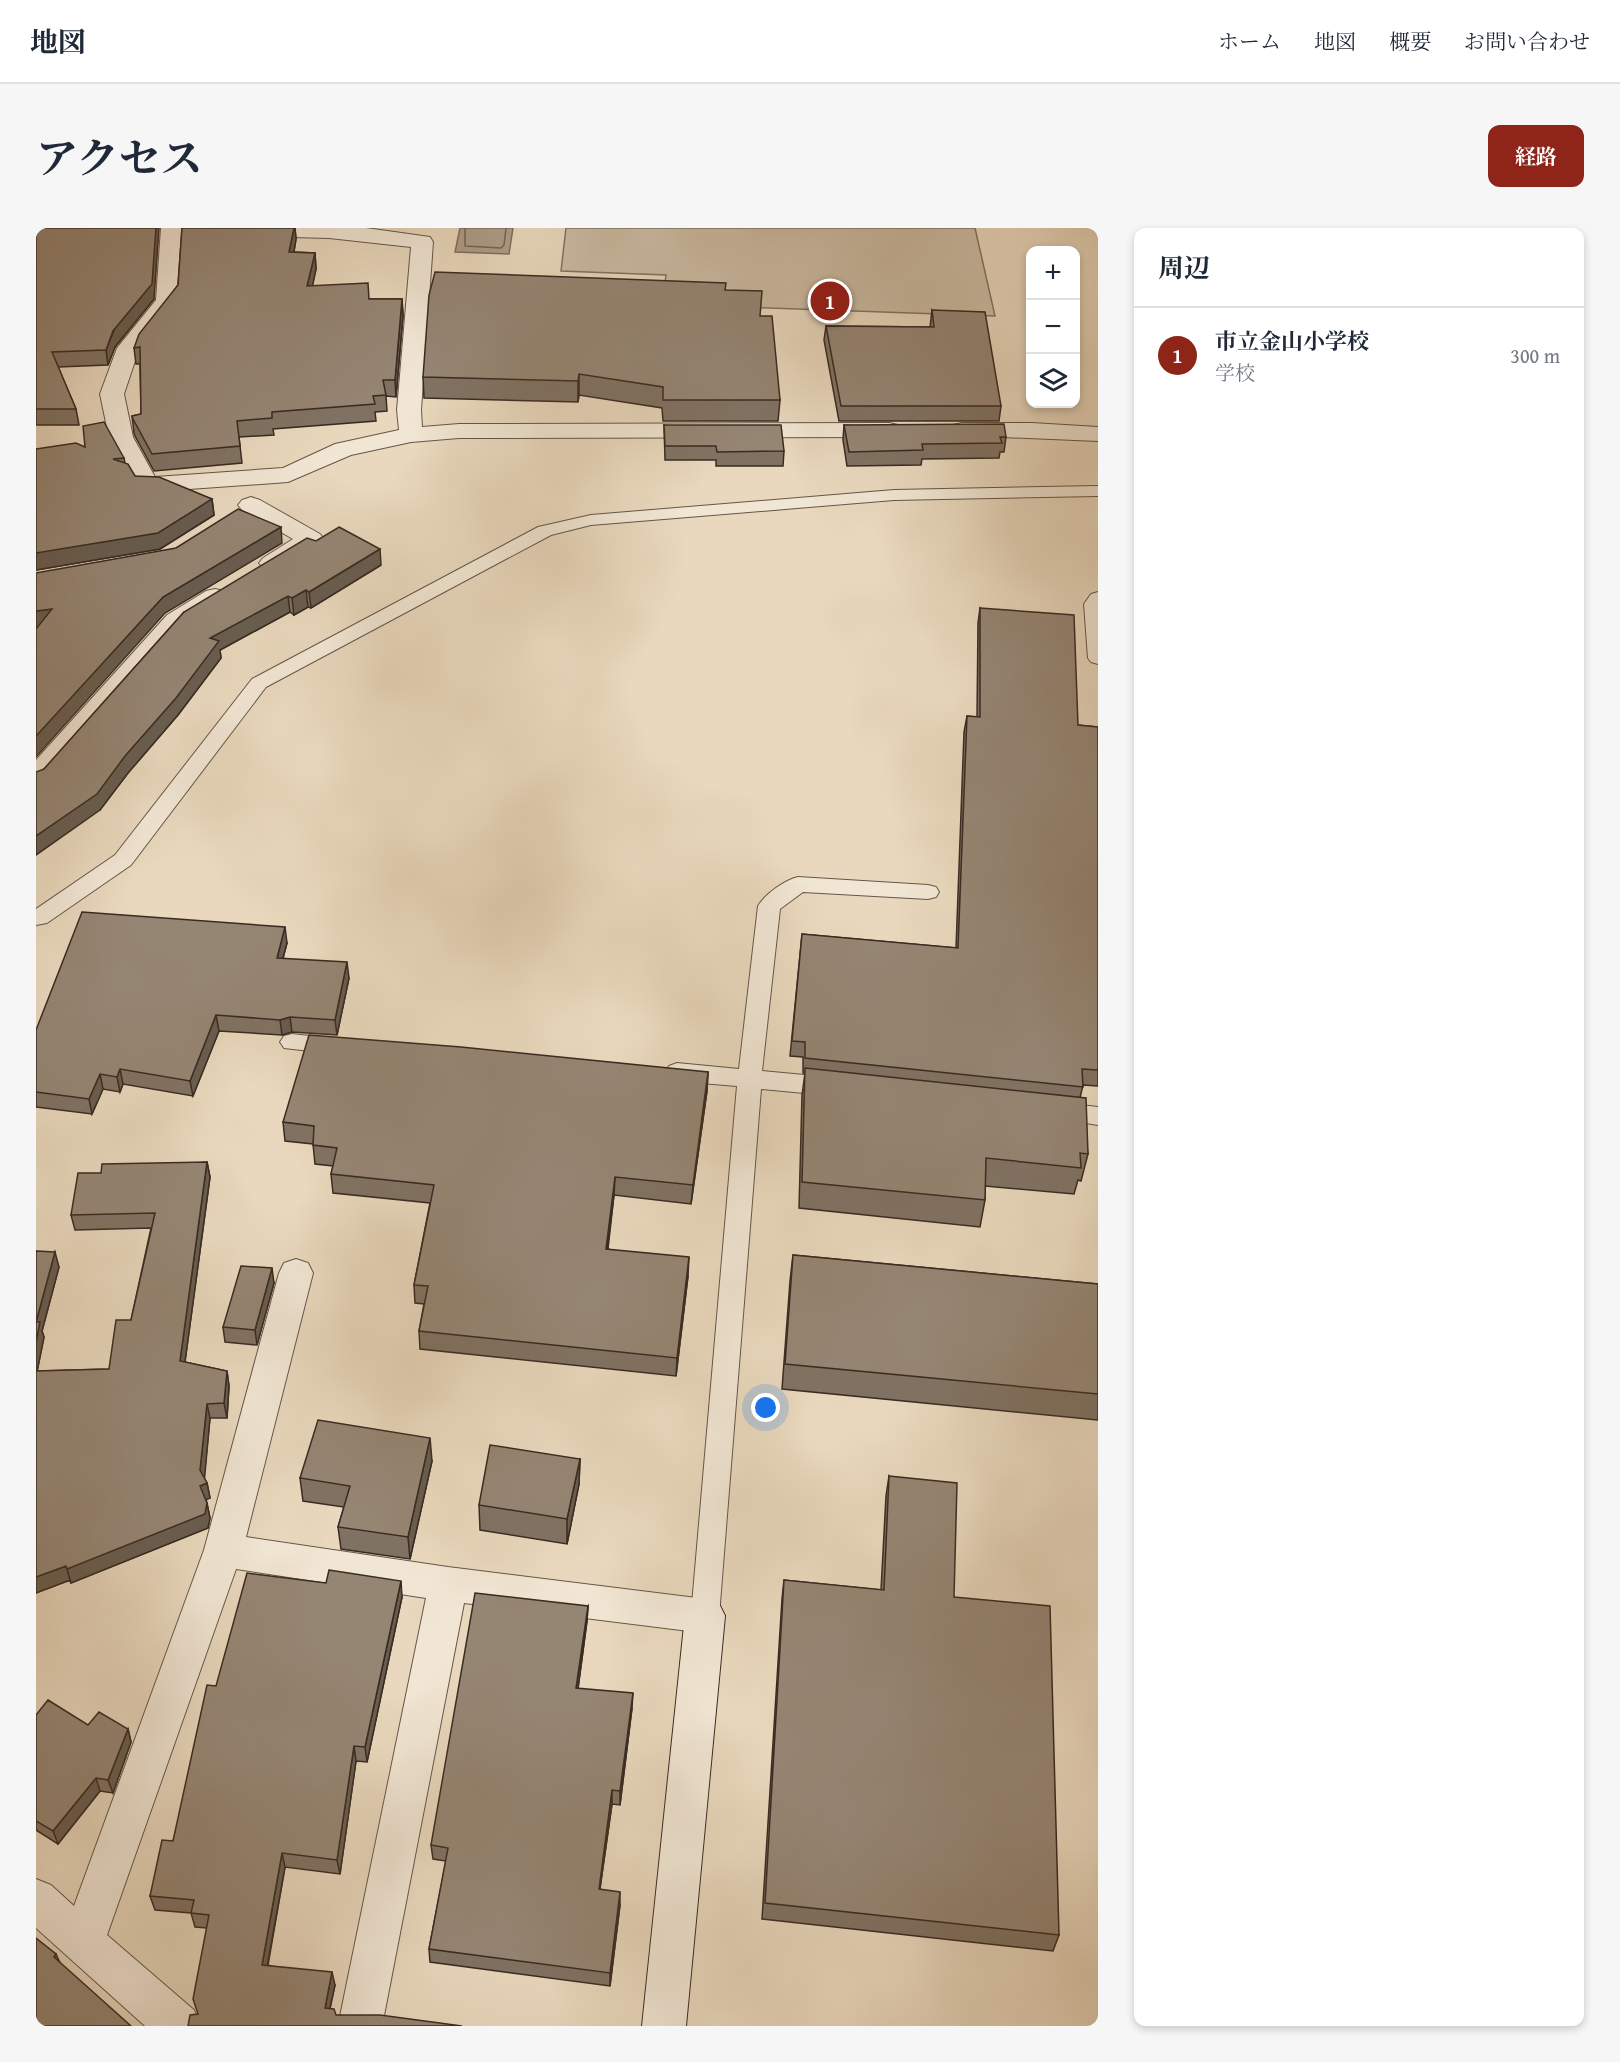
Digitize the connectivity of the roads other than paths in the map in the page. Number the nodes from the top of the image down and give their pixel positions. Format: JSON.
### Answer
{"nodes":[{"id":1,"x":172,"y":228,"type":"edge"},
{"id":2,"x":913,"y":430,"type":"edge"},
{"id":3,"x":937,"y":430,"type":"edge"},
{"id":4,"x":1098,"y":434,"type":"edge"},
{"id":5,"x":411,"y":435,"type":"junction"},
{"id":6,"x":288,"y":475,"type":"junction"},
{"id":7,"x":1098,"y":491,"type":"edge"},
{"id":8,"x":1098,"y":598,"type":"edge"},
{"id":9,"x":1098,"y":658,"type":"edge"},
{"id":10,"x":36,"y":778,"type":"edge"},
{"id":11,"x":928,"y":892,"type":"dead end"},
{"id":12,"x":39,"y":918,"type":"dead end"},
{"id":13,"x":292,"y":1042,"type":"dead end"},
{"id":14,"x":362,"y":1048,"type":"edge"},
{"id":15,"x":656,"y":1071,"type":"edge"},
{"id":16,"x":750,"y":1078,"type":"junction"},
{"id":17,"x":855,"y":1089,"type":"edge"},
{"id":18,"x":1028,"y":1108,"type":"edge"},
{"id":19,"x":1098,"y":1116,"type":"edge"},
{"id":20,"x":296,"y":1273,"type":"dead end"},
{"id":21,"x":223,"y":1550,"type":"junction"},
{"id":22,"x":448,"y":1584,"type":"junction"},
{"id":23,"x":705,"y":1616,"type":"junction"},
{"id":24,"x":36,"y":1900,"type":"edge"},
{"id":25,"x":83,"y":1942,"type":"junction"},
{"id":26,"x":178,"y":2026,"type":"edge"},
{"id":27,"x":360,"y":2026,"type":"edge"},
{"id":28,"x":664,"y":2026,"type":"edge"}],
"edges":[{"from":1,"to":5,"type":"street"},
{"from":1,"to":6,"type":"street"},
{"from":2,"to":5,"type":"street"},
{"from":3,"to":4,"type":"street"},
{"from":5,"to":6,"type":"street"},
{"from":6,"to":10,"type":"street"},
{"from":7,"to":12,"type":"lane"},
{"from":8,"to":9,"type":"lane"},
{"from":11,"to":16,"type":"lane"},
{"from":13,"to":14,"type":"lane"},
{"from":15,"to":16,"type":"lane"},
{"from":16,"to":17,"type":"lane"},
{"from":16,"to":23,"type":"lane"},
{"from":18,"to":19,"type":"lane"},
{"from":20,"to":21,"type":"street"},
{"from":21,"to":22,"type":"street"},
{"from":21,"to":25,"type":"street"},
{"from":22,"to":23,"type":"street"},
{"from":22,"to":27,"type":"street"},
{"from":23,"to":28,"type":"street"},
{"from":24,"to":25,"type":"street"},
{"from":25,"to":26,"type":"street"}]}
